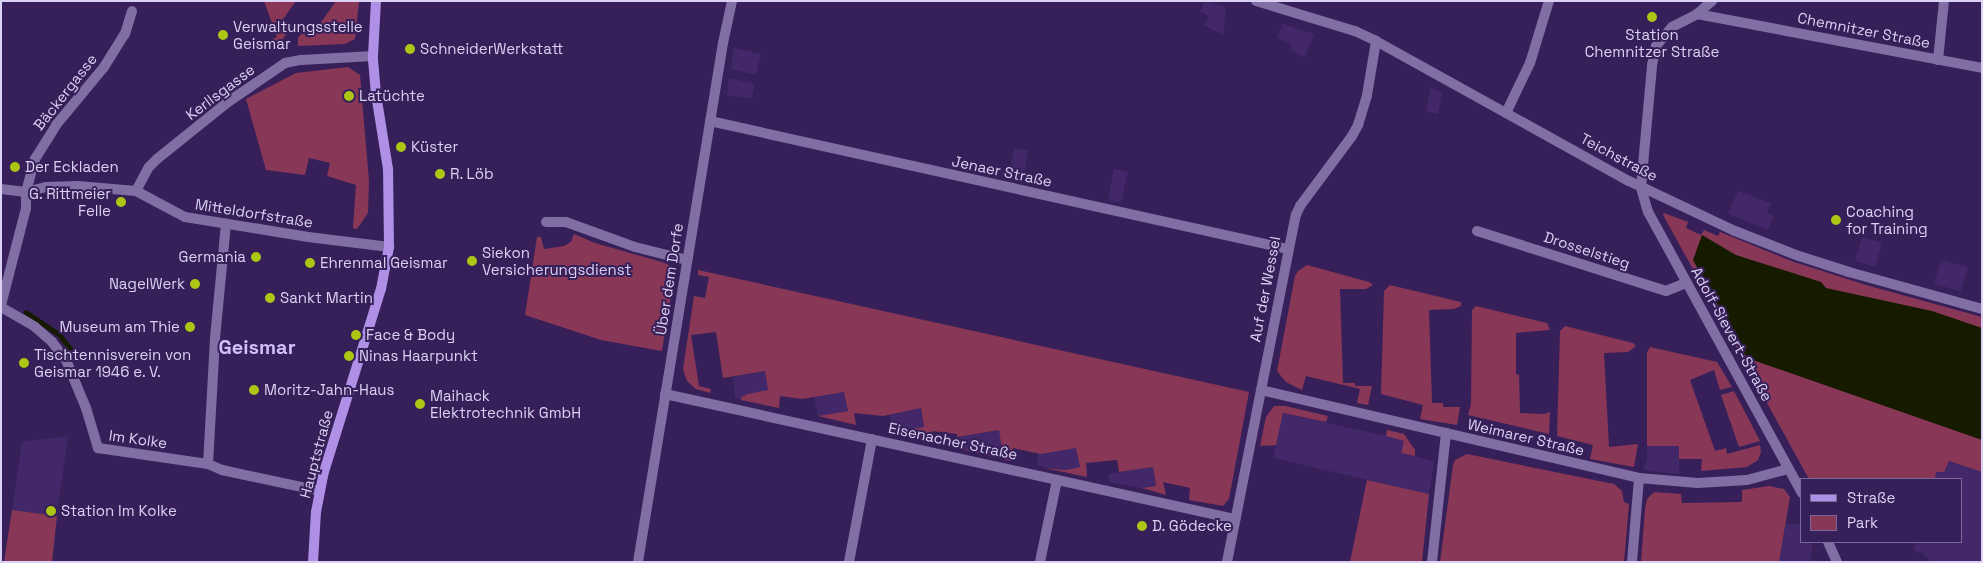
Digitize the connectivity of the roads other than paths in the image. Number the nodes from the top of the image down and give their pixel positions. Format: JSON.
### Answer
{"nodes":[{"id":1,"x":376,"y":1,"type":"edge"},
{"id":2,"x":732,"y":1,"type":"edge"},
{"id":3,"x":1256,"y":1,"type":"edge"},
{"id":4,"x":1549,"y":1,"type":"edge"},
{"id":5,"x":1712,"y":1,"type":"edge"},
{"id":6,"x":1944,"y":1,"type":"edge"},
{"id":7,"x":132,"y":11,"type":"dead end"},
{"id":8,"x":1697,"y":14,"type":"junction"},
{"id":9,"x":1376,"y":41,"type":"junction"},
{"id":10,"x":374,"y":56,"type":"junction"},
{"id":11,"x":1938,"y":60,"type":"junction"},
{"id":12,"x":1982,"y":68,"type":"edge"},
{"id":13,"x":1506,"y":114,"type":"junction"},
{"id":14,"x":710,"y":121,"type":"junction"},
{"id":15,"x":1641,"y":187,"type":"junction"},
{"id":16,"x":1,"y":189,"type":"edge"},
{"id":17,"x":136,"y":190,"type":"junction"},
{"id":18,"x":26,"y":192,"type":"junction"},
{"id":19,"x":546,"y":222,"type":"dead end"},
{"id":20,"x":226,"y":224,"type":"junction"},
{"id":21,"x":1477,"y":230,"type":"dead end"},
{"id":22,"x":389,"y":247,"type":"junction"},
{"id":23,"x":1288,"y":249,"type":"junction"},
{"id":24,"x":687,"y":260,"type":"junction"},
{"id":25,"x":1686,"y":283,"type":"junction"},
{"id":26,"x":1,"y":306,"type":"edge"},
{"id":27,"x":1982,"y":309,"type":"edge"},
{"id":28,"x":1260,"y":390,"type":"junction"},
{"id":29,"x":665,"y":394,"type":"junction"},
{"id":30,"x":1446,"y":434,"type":"junction"},
{"id":31,"x":872,"y":439,"type":"junction"},
{"id":32,"x":208,"y":464,"type":"junction"},
{"id":33,"x":1788,"y":469,"type":"junction"},
{"id":34,"x":1639,"y":478,"type":"junction"},
{"id":35,"x":1057,"y":480,"type":"junction"},
{"id":36,"x":1800,"y":490,"type":"edge"},
{"id":37,"x":320,"y":491,"type":"junction"},
{"id":38,"x":1235,"y":519,"type":"junction"},
{"id":39,"x":1828,"y":543,"type":"edge"},
{"id":40,"x":313,"y":562,"type":"edge"},
{"id":41,"x":638,"y":562,"type":"edge"},
{"id":42,"x":849,"y":562,"type":"edge"},
{"id":43,"x":1040,"y":562,"type":"edge"},
{"id":44,"x":1227,"y":562,"type":"edge"},
{"id":45,"x":1432,"y":562,"type":"edge"},
{"id":46,"x":1632,"y":562,"type":"edge"},
{"id":47,"x":1837,"y":562,"type":"edge"}],
"edges":[{"from":1,"to":10,"type":"main road","name":"Hauptstraße"},
{"from":2,"to":14,"type":"street","name":"Über dem Dorfe"},
{"from":3,"to":9,"type":"street","name":"Teichstraße"},
{"from":4,"to":13,"type":"street"},
{"from":5,"to":8,"type":"street"},
{"from":6,"to":11,"type":"street"},
{"from":7,"to":18,"type":"street","name":"Bäckergasse"},
{"from":8,"to":11,"type":"street","name":"Chemnitzer Straße"},
{"from":8,"to":15,"type":"street"},
{"from":9,"to":13,"type":"street","name":"Teichstraße"},
{"from":9,"to":23,"type":"street","name":"Auf der Wessel"},
{"from":10,"to":17,"type":"street","name":"Kerllsgasse"},
{"from":10,"to":22,"type":"main road","name":"Hauptstraße"},
{"from":11,"to":12,"type":"street","name":"Chemnitzer Straße"},
{"from":13,"to":15,"type":"street","name":"Teichstraße"},
{"from":14,"to":23,"type":"street","name":"Jenaer Straße"},
{"from":14,"to":24,"type":"street","name":"Über dem Dorfe"},
{"from":15,"to":25,"type":"street","name":"Adolf-Sievert-Straße"},
{"from":15,"to":27,"type":"street","name":"Teichstraße"},
{"from":16,"to":18,"type":"street","name":"Mitteldorfstraße"},
{"from":17,"to":18,"type":"street","name":"Mitteldorfstraße"},
{"from":17,"to":20,"type":"street","name":"Mitteldorfstraße"},
{"from":18,"to":26,"type":"street","name":"Im Kolke"},
{"from":19,"to":24,"type":"street"},
{"from":20,"to":22,"type":"street","name":"Mitteldorfstraße"},
{"from":20,"to":32,"type":"street"},
{"from":21,"to":25,"type":"street","name":"Drosselstieg"},
{"from":22,"to":37,"type":"main road","name":"Hauptstraße"},
{"from":23,"to":28,"type":"street","name":"Auf der Wessel"},
{"from":24,"to":29,"type":"street","name":"Über dem Dorfe"},
{"from":25,"to":33,"type":"street","name":"Adolf-Sievert-Straße"},
{"from":26,"to":32,"type":"street","name":"Im Kolke"},
{"from":28,"to":30,"type":"street","name":"Weimarer Straße"},
{"from":28,"to":38,"type":"street","name":"Auf der Wessel"},
{"from":29,"to":31,"type":"street","name":"Eisenacher Straße"},
{"from":29,"to":41,"type":"street","name":"Über dem Dorfe"},
{"from":30,"to":34,"type":"street","name":"Weimarer Straße"},
{"from":30,"to":45,"type":"street"},
{"from":31,"to":35,"type":"street","name":"Eisenacher Straße"},
{"from":31,"to":42,"type":"street"},
{"from":32,"to":37,"type":"street","name":"Im Kolke"},
{"from":33,"to":34,"type":"street","name":"Weimarer Straße"},
{"from":33,"to":36,"type":"street","name":"Adolf-Sievert-Straße"},
{"from":34,"to":46,"type":"street"},
{"from":35,"to":38,"type":"street","name":"Eisenacher Straße"},
{"from":35,"to":43,"type":"street"},
{"from":37,"to":40,"type":"main road","name":"Hauptstraße"},
{"from":38,"to":44,"type":"street","name":"Auf der Wessel"},
{"from":39,"to":47,"type":"street"}]}
